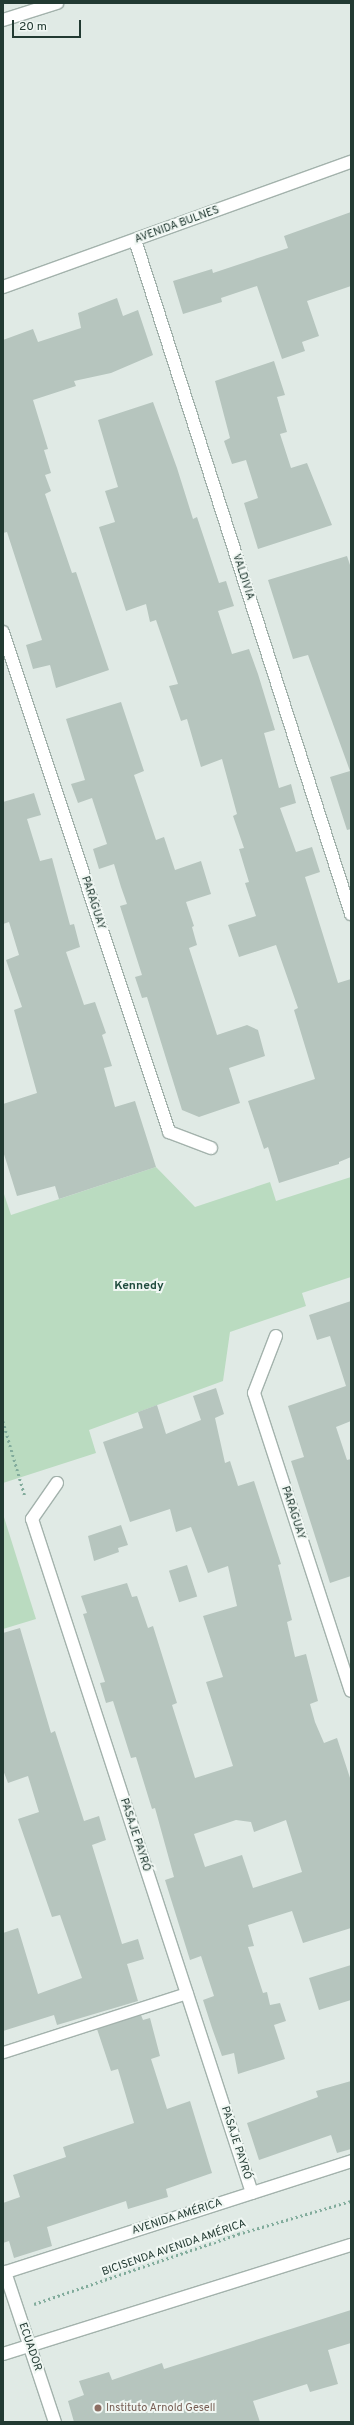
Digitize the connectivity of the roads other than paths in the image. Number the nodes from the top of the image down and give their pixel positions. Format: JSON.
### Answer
{"nodes":[{"id":1,"x":57,"y":3,"type":"edge"},
{"id":2,"x":3,"y":20,"type":"edge"},
{"id":3,"x":351,"y":162,"type":"edge"},
{"id":4,"x":135,"y":240,"type":"junction"},
{"id":5,"x":3,"y":287,"type":"edge"},
{"id":6,"x":3,"y":632,"type":"edge"},
{"id":7,"x":351,"y":914,"type":"edge"},
{"id":8,"x":211,"y":1148,"type":"dead end"},
{"id":9,"x":276,"y":1336,"type":"dead end"},
{"id":10,"x":56,"y":1483,"type":"dead end"},
{"id":11,"x":351,"y":1692,"type":"edge"},
{"id":12,"x":187,"y":1994,"type":"junction"},
{"id":13,"x":3,"y":2052,"type":"edge"},
{"id":14,"x":351,"y":2161,"type":"edge"},
{"id":15,"x":252,"y":2193,"type":"junction"},
{"id":16,"x":351,"y":2245,"type":"edge"},
{"id":17,"x":4,"y":2273,"type":"edge"},
{"id":18,"x":30,"y":2346,"type":"junction"},
{"id":19,"x":3,"y":2354,"type":"edge"},
{"id":20,"x":55,"y":2422,"type":"edge"}],
"edges":[{"from":1,"to":2,"type":"street"},
{"from":3,"to":4,"type":"street","name":"AVENIDA BULNES"},
{"from":4,"to":5,"type":"street","name":"AVENIDA BULNES"},
{"from":4,"to":7,"type":"street","name":"VALDIVIA"},
{"from":6,"to":8,"type":"street","name":"PARAGUAY"},
{"from":9,"to":11,"type":"street","name":"PARAGUAY"},
{"from":10,"to":12,"type":"street","name":"PASAJE PAYRÓ"},
{"from":12,"to":13,"type":"lane"},
{"from":12,"to":15,"type":"street","name":"PASAJE PAYRÓ"},
{"from":14,"to":15,"type":"street","name":"AVENIDA AMÉRICA"},
{"from":15,"to":17,"type":"street","name":"AVENIDA AMÉRICA"},
{"from":16,"to":18,"type":"street"},
{"from":17,"to":18,"type":"street","name":"ECUADOR"},
{"from":18,"to":19,"type":"street"},
{"from":18,"to":20,"type":"street","name":"ECUADOR"}]}
